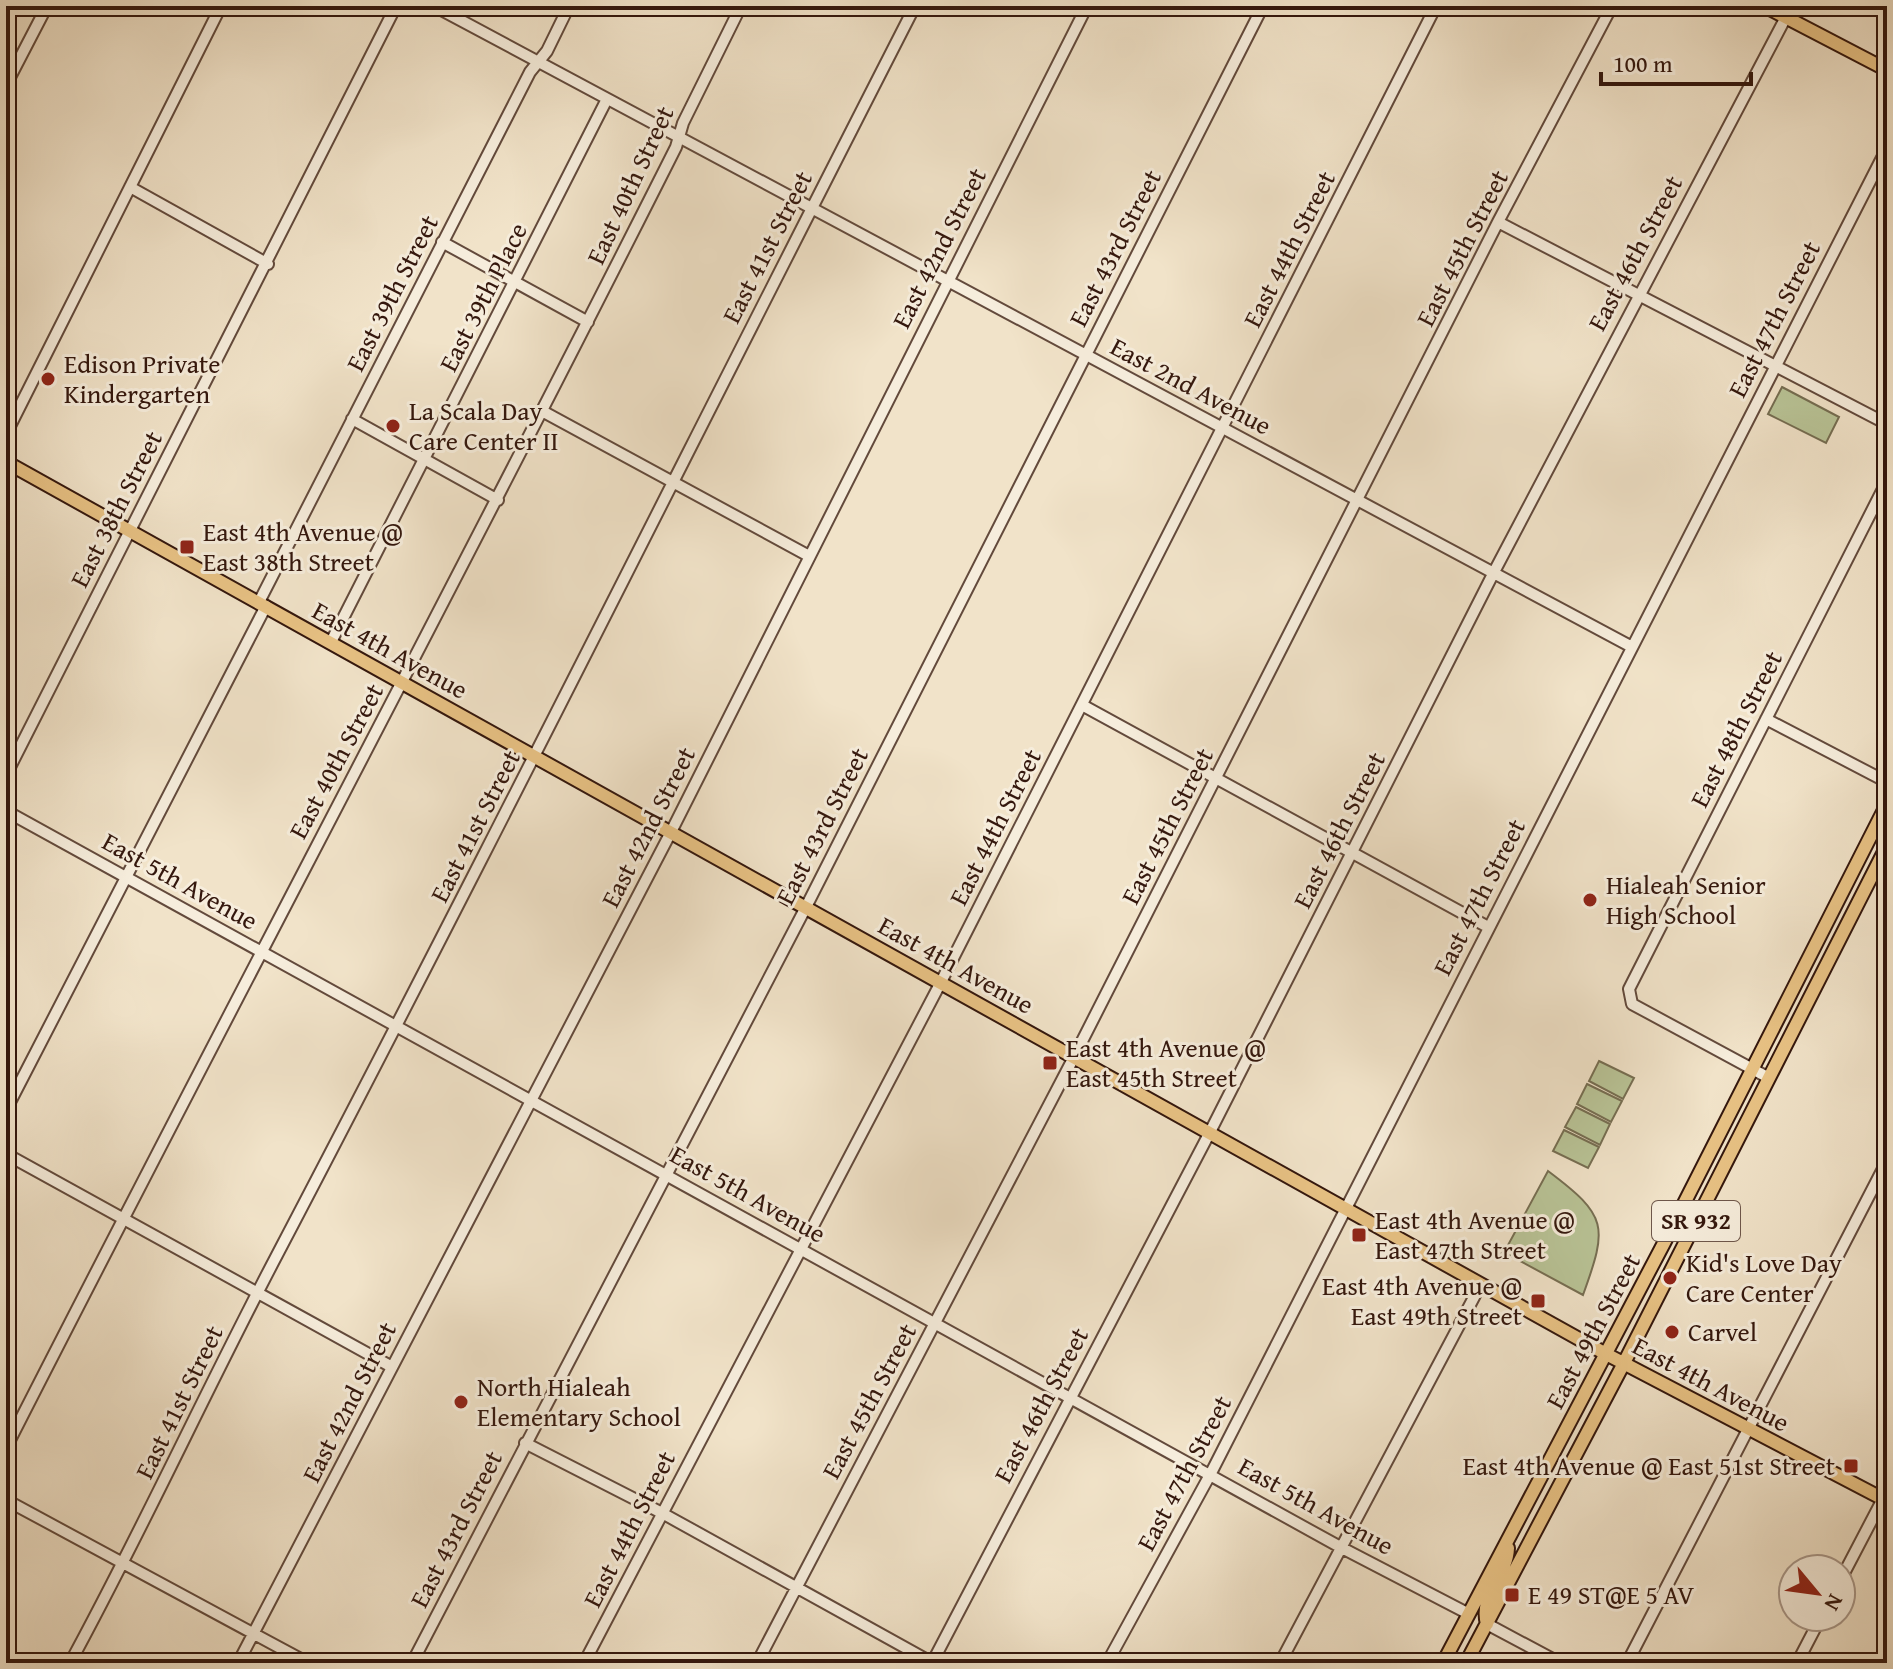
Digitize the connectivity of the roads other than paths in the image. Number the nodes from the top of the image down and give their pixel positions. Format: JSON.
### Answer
{"nodes":[{"id":1,"x":47,"y":6,"type":"edge"},
{"id":2,"x":221,"y":6,"type":"edge"},
{"id":3,"x":396,"y":6,"type":"edge"},
{"id":4,"x":434,"y":6,"type":"edge"},
{"id":5,"x":569,"y":6,"type":"edge"},
{"id":6,"x":741,"y":6,"type":"edge"},
{"id":7,"x":915,"y":6,"type":"edge"},
{"id":8,"x":1087,"y":6,"type":"edge"},
{"id":9,"x":1263,"y":6,"type":"edge"},
{"id":10,"x":1436,"y":6,"type":"edge"},
{"id":11,"x":1612,"y":6,"type":"edge"},
{"id":12,"x":1764,"y":6,"type":"edge"},
{"id":13,"x":1786,"y":17,"type":"junction"},
{"id":14,"x":539,"y":62,"type":"junction"},
{"id":15,"x":1887,"y":70,"type":"edge"},
{"id":16,"x":6,"y":85,"type":"edge"},
{"id":17,"x":607,"y":99,"type":"junction"},
{"id":18,"x":677,"y":137,"type":"junction"},
{"id":19,"x":1887,"y":148,"type":"edge"},
{"id":20,"x":130,"y":187,"type":"junction"},
{"id":21,"x":812,"y":207,"type":"junction"},
{"id":22,"x":1498,"y":222,"type":"junction"},
{"id":23,"x":442,"y":242,"type":"junction"},
{"id":24,"x":268,"y":264,"type":"junction"},
{"id":25,"x":947,"y":279,"type":"junction"},
{"id":26,"x":516,"y":281,"type":"junction"},
{"id":27,"x":1638,"y":296,"type":"junction"},
{"id":28,"x":588,"y":322,"type":"junction"},
{"id":29,"x":1085,"y":355,"type":"junction"},
{"id":30,"x":1775,"y":365,"type":"junction"},
{"id":31,"x":542,"y":411,"type":"junction"},
{"id":32,"x":352,"y":419,"type":"junction"},
{"id":33,"x":1887,"y":424,"type":"edge"},
{"id":34,"x":1223,"y":427,"type":"junction"},
{"id":35,"x":6,"y":434,"type":"edge"},
{"id":36,"x":425,"y":460,"type":"junction"},
{"id":37,"x":6,"y":462,"type":"edge"},
{"id":38,"x":1887,"y":481,"type":"edge"},
{"id":39,"x":674,"y":482,"type":"junction"},
{"id":40,"x":498,"y":500,"type":"junction"},
{"id":41,"x":1359,"y":502,"type":"junction"},
{"id":42,"x":129,"y":531,"type":"junction"},
{"id":43,"x":809,"y":556,"type":"junction"},
{"id":44,"x":1494,"y":572,"type":"junction"},
{"id":45,"x":262,"y":604,"type":"junction"},
{"id":46,"x":331,"y":642,"type":"junction"},
{"id":47,"x":1632,"y":647,"type":"junction"},
{"id":48,"x":404,"y":682,"type":"junction"},
{"id":49,"x":1082,"y":705,"type":"junction"},
{"id":50,"x":1766,"y":719,"type":"junction"},
{"id":51,"x":535,"y":755,"type":"junction"},
{"id":52,"x":6,"y":775,"type":"edge"},
{"id":53,"x":1216,"y":779,"type":"junction"},
{"id":54,"x":1887,"y":782,"type":"edge"},
{"id":55,"x":1887,"y":804,"type":"edge"},
{"id":56,"x":6,"y":811,"type":"edge"},
{"id":57,"x":671,"y":832,"type":"junction"},
{"id":58,"x":1887,"y":846,"type":"edge"},
{"id":59,"x":1353,"y":854,"type":"junction"},
{"id":60,"x":127,"y":876,"type":"junction"},
{"id":61,"x":806,"y":907,"type":"junction"},
{"id":62,"x":1488,"y":927,"type":"junction"},
{"id":63,"x":260,"y":950,"type":"junction"},
{"id":64,"x":941,"y":982,"type":"junction"},
{"id":65,"x":398,"y":1028,"type":"junction"},
{"id":66,"x":1074,"y":1057,"type":"junction"},
{"id":67,"x":1752,"y":1069,"type":"junction"},
{"id":68,"x":1769,"y":1078,"type":"junction"},
{"id":69,"x":530,"y":1098,"type":"junction"},
{"id":70,"x":6,"y":1110,"type":"edge"},
{"id":71,"x":1210,"y":1132,"type":"junction"},
{"id":72,"x":6,"y":1154,"type":"edge"},
{"id":73,"x":1887,"y":1161,"type":"edge"},
{"id":74,"x":665,"y":1174,"type":"junction"},
{"id":75,"x":1345,"y":1208,"type":"junction"},
{"id":76,"x":122,"y":1220,"type":"junction"},
{"id":77,"x":800,"y":1247,"type":"junction"},
{"id":78,"x":1481,"y":1284,"type":"junction"},
{"id":79,"x":257,"y":1294,"type":"junction"},
{"id":80,"x":935,"y":1323,"type":"junction"},
{"id":81,"x":1606,"y":1354,"type":"junction"},
{"id":82,"x":1624,"y":1363,"type":"junction"},
{"id":83,"x":392,"y":1367,"type":"junction"},
{"id":84,"x":1071,"y":1395,"type":"junction"},
{"id":85,"x":1751,"y":1429,"type":"junction"},
{"id":86,"x":525,"y":1443,"type":"junction"},
{"id":87,"x":6,"y":1448,"type":"edge"},
{"id":88,"x":1211,"y":1473,"type":"junction"},
{"id":89,"x":1886,"y":1497,"type":"edge"},
{"id":90,"x":6,"y":1500,"type":"edge"},
{"id":91,"x":662,"y":1513,"type":"junction"},
{"id":92,"x":1507,"y":1541,"type":"junction"},
{"id":93,"x":1342,"y":1548,"type":"junction"},
{"id":94,"x":1855,"y":1553,"type":"edge"},
{"id":95,"x":124,"y":1564,"type":"junction"},
{"id":96,"x":796,"y":1586,"type":"junction"},
{"id":97,"x":1469,"y":1614,"type":"junction"},
{"id":98,"x":1487,"y":1624,"type":"junction"},
{"id":99,"x":1813,"y":1633,"type":"edge"},
{"id":100,"x":254,"y":1634,"type":"junction"},
{"id":101,"x":70,"y":1663,"type":"edge"},
{"id":102,"x":238,"y":1663,"type":"edge"},
{"id":103,"x":308,"y":1663,"type":"edge"},
{"id":104,"x":412,"y":1663,"type":"edge"},
{"id":105,"x":584,"y":1663,"type":"edge"},
{"id":106,"x":757,"y":1663,"type":"edge"},
{"id":107,"x":932,"y":1663,"type":"edge"},
{"id":108,"x":1107,"y":1663,"type":"edge"},
{"id":109,"x":1280,"y":1663,"type":"edge"},
{"id":110,"x":1443,"y":1663,"type":"edge"},
{"id":111,"x":1458,"y":1663,"type":"edge"},
{"id":112,"x":1466,"y":1663,"type":"edge"},
{"id":113,"x":1560,"y":1663,"type":"edge"},
{"id":114,"x":1627,"y":1663,"type":"edge"},
{"id":115,"x":1797,"y":1663,"type":"edge"}],
"edges":[{"from":1,"to":16,"type":"street"},
{"from":2,"to":20,"type":"street"},
{"from":3,"to":24,"type":"street","name":"East 38th Street"},
{"from":4,"to":14,"type":"street","name":"East 2nd Avenue"},
{"from":5,"to":14,"type":"street","name":"East 39th Street"},
{"from":6,"to":18,"type":"street","name":"East 40th Street"},
{"from":7,"to":21,"type":"street","name":"East 41st Street"},
{"from":8,"to":25,"type":"street","name":"East 42nd Street"},
{"from":9,"to":29,"type":"street","name":"East 43rd Street"},
{"from":10,"to":34,"type":"street","name":"East 44th Street"},
{"from":11,"to":22,"type":"street","name":"East 45th Street"},
{"from":12,"to":13,"type":"main road"},
{"from":13,"to":15,"type":"main road"},
{"from":13,"to":27,"type":"street","name":"East 46th Street"},
{"from":14,"to":17,"type":"street","name":"East 2nd Avenue"},
{"from":14,"to":23,"type":"street","name":"East 39th Street"},
{"from":17,"to":18,"type":"street","name":"East 2nd Avenue"},
{"from":17,"to":26,"type":"street","name":"East 39th Place"},
{"from":18,"to":21,"type":"street","name":"East 2nd Avenue"},
{"from":18,"to":28,"type":"street","name":"East 40th Street"},
{"from":19,"to":30,"type":"street","name":"East 47th Street"},
{"from":20,"to":24,"type":"street"},
{"from":20,"to":35,"type":"street"},
{"from":21,"to":25,"type":"street","name":"East 2nd Avenue"},
{"from":21,"to":39,"type":"street","name":"East 41st Street"},
{"from":22,"to":27,"type":"street"},
{"from":22,"to":41,"type":"street","name":"East 45th Street"},
{"from":23,"to":26,"type":"street"},
{"from":23,"to":32,"type":"street","name":"East 39th Street"},
{"from":24,"to":42,"type":"street","name":"East 38th Street"},
{"from":25,"to":29,"type":"street","name":"East 2nd Avenue"},
{"from":25,"to":43,"type":"street","name":"East 42nd Street"},
{"from":26,"to":28,"type":"street"},
{"from":26,"to":36,"type":"street","name":"East 39th Place"},
{"from":27,"to":30,"type":"street"},
{"from":27,"to":44,"type":"street","name":"East 46th Street"},
{"from":28,"to":31,"type":"street","name":"East 40th Street"},
{"from":29,"to":34,"type":"street","name":"East 2nd Avenue"},
{"from":29,"to":61,"type":"street","name":"East 43rd Street"},
{"from":30,"to":33,"type":"street"},
{"from":30,"to":47,"type":"street","name":"East 47th Street"},
{"from":31,"to":39,"type":"street"},
{"from":31,"to":40,"type":"street","name":"East 40th Street"},
{"from":32,"to":36,"type":"street"},
{"from":32,"to":45,"type":"street","name":"East 39th Street"},
{"from":34,"to":41,"type":"street","name":"East 2nd Avenue"},
{"from":34,"to":49,"type":"street","name":"East 44th Street"},
{"from":36,"to":40,"type":"street"},
{"from":36,"to":46,"type":"street","name":"East 39th Place"},
{"from":37,"to":42,"type":"main road","name":"East 4th Avenue"},
{"from":38,"to":50,"type":"street","name":"East 48th Street"},
{"from":39,"to":43,"type":"street"},
{"from":39,"to":51,"type":"street","name":"East 41st Street"},
{"from":40,"to":48,"type":"street","name":"East 40th Street"},
{"from":41,"to":44,"type":"street","name":"East 2nd Avenue"},
{"from":41,"to":53,"type":"street","name":"East 45th Street"},
{"from":42,"to":45,"type":"main road","name":"East 4th Avenue"},
{"from":42,"to":52,"type":"street","name":"East 38th Street"},
{"from":43,"to":57,"type":"street","name":"East 42nd Street"},
{"from":44,"to":47,"type":"street","name":"East 2nd Avenue"},
{"from":44,"to":59,"type":"street","name":"East 46th Street"},
{"from":45,"to":46,"type":"main road","name":"East 4th Avenue"},
{"from":45,"to":60,"type":"street","name":"East 39th Street"},
{"from":46,"to":48,"type":"main road","name":"East 4th Avenue"},
{"from":47,"to":62,"type":"street","name":"East 47th Street"},
{"from":48,"to":51,"type":"main road","name":"East 4th Avenue"},
{"from":48,"to":63,"type":"street","name":"East 40th Street"},
{"from":49,"to":53,"type":"street"},
{"from":49,"to":64,"type":"street","name":"East 44th Street"},
{"from":50,"to":54,"type":"street"},
{"from":50,"to":67,"type":"street","name":"East 48th Street"},
{"from":51,"to":57,"type":"main road","name":"East 4th Avenue"},
{"from":51,"to":65,"type":"street","name":"East 41st Street"},
{"from":53,"to":59,"type":"street"},
{"from":53,"to":66,"type":"street","name":"East 45th Street"},
{"from":55,"to":67,"type":"main road","name":"East 49th Street","number":"SR 932"},
{"from":56,"to":60,"type":"street","name":"East 5th Avenue"},
{"from":57,"to":61,"type":"main road","name":"East 4th Avenue"},
{"from":57,"to":69,"type":"street","name":"East 42nd Street"},
{"from":58,"to":68,"type":"main road","name":"East 49th Street","number":"SR 932"},
{"from":59,"to":62,"type":"street"},
{"from":59,"to":71,"type":"street","name":"East 46th Street"},
{"from":60,"to":63,"type":"street","name":"East 5th Avenue"},
{"from":60,"to":70,"type":"street","name":"East 39th Street"},
{"from":61,"to":64,"type":"main road","name":"East 4th Avenue"},
{"from":61,"to":74,"type":"street","name":"East 43rd Street"},
{"from":62,"to":75,"type":"street","name":"East 47th Street"},
{"from":63,"to":65,"type":"street","name":"East 5th Avenue"},
{"from":63,"to":76,"type":"street","name":"East 40th Street"},
{"from":64,"to":66,"type":"main road","name":"East 4th Avenue"},
{"from":64,"to":77,"type":"street","name":"East 44th Street"},
{"from":65,"to":69,"type":"street","name":"East 5th Avenue"},
{"from":65,"to":79,"type":"street","name":"East 41st Street"},
{"from":66,"to":71,"type":"main road","name":"East 4th Avenue"},
{"from":66,"to":80,"type":"street","name":"East 45th Street"},
{"from":67,"to":68,"type":"street"},
{"from":67,"to":81,"type":"main road","name":"East 49th Street","number":"SR 932"},
{"from":68,"to":82,"type":"main road","name":"East 49th Street","number":"SR 932"},
{"from":69,"to":74,"type":"street","name":"East 5th Avenue"},
{"from":69,"to":83,"type":"street","name":"East 42nd Street"},
{"from":71,"to":75,"type":"main road","name":"East 4th Avenue"},
{"from":71,"to":84,"type":"street","name":"East 46th Street"},
{"from":72,"to":76,"type":"street"},
{"from":73,"to":85,"type":"street"},
{"from":74,"to":77,"type":"street","name":"East 5th Avenue"},
{"from":74,"to":86,"type":"street","name":"East 43rd Street"},
{"from":75,"to":78,"type":"main road","name":"East 4th Avenue"},
{"from":75,"to":88,"type":"street","name":"East 47th Street"},
{"from":76,"to":79,"type":"street"},
{"from":76,"to":87,"type":"street","name":"East 40th Street"},
{"from":77,"to":80,"type":"street","name":"East 5th Avenue"},
{"from":77,"to":91,"type":"street","name":"East 44th Street"},
{"from":78,"to":81,"type":"main road","name":"East 4th Avenue"},
{"from":78,"to":93,"type":"street"},
{"from":79,"to":83,"type":"street"},
{"from":79,"to":95,"type":"street","name":"East 41st Street"},
{"from":80,"to":84,"type":"street","name":"East 5th Avenue"},
{"from":80,"to":96,"type":"street","name":"East 45th Street"},
{"from":81,"to":82,"type":"main road","name":"East 4th Avenue"},
{"from":81,"to":92,"type":"main road","name":"East 49th Street","number":"SR 932"},
{"from":82,"to":85,"type":"main road","name":"East 4th Avenue"},
{"from":82,"to":98,"type":"main road","name":"East 49th Street","number":"SR 932"},
{"from":83,"to":100,"type":"street","name":"East 42nd Street"},
{"from":84,"to":88,"type":"street","name":"East 5th Avenue"},
{"from":84,"to":107,"type":"street","name":"East 46th Street"},
{"from":85,"to":89,"type":"main road","name":"East 4th Avenue"},
{"from":85,"to":114,"type":"street"},
{"from":86,"to":91,"type":"street"},
{"from":86,"to":104,"type":"street","name":"East 43rd Street"},
{"from":88,"to":93,"type":"street","name":"East 5th Avenue"},
{"from":88,"to":108,"type":"street","name":"East 47th Street"},
{"from":89,"to":94,"type":"street"},
{"from":90,"to":95,"type":"street"},
{"from":91,"to":96,"type":"street"},
{"from":91,"to":105,"type":"street","name":"East 44th Street"},
{"from":92,"to":97,"type":"main road","name":"East 49th Street","number":"SR 932"},
{"from":92,"to":98,"type":"main road"},
{"from":93,"to":97,"type":"street","name":"East 5th Avenue"},
{"from":93,"to":109,"type":"street"},
{"from":95,"to":100,"type":"street"},
{"from":95,"to":101,"type":"street","name":"East 41st Street"},
{"from":96,"to":106,"type":"street","name":"East 45th Street"},
{"from":96,"to":107,"type":"street"},
{"from":97,"to":110,"type":"main road","name":"East 49th Street","number":"SR 932"},
{"from":97,"to":111,"type":"main road"},
{"from":98,"to":112,"type":"main road","name":"East 49th Street","number":"SR 932"},
{"from":98,"to":113,"type":"street"},
{"from":99,"to":115,"type":"street"},
{"from":100,"to":102,"type":"street","name":"East 42nd Street"},
{"from":100,"to":103,"type":"street"}]}
